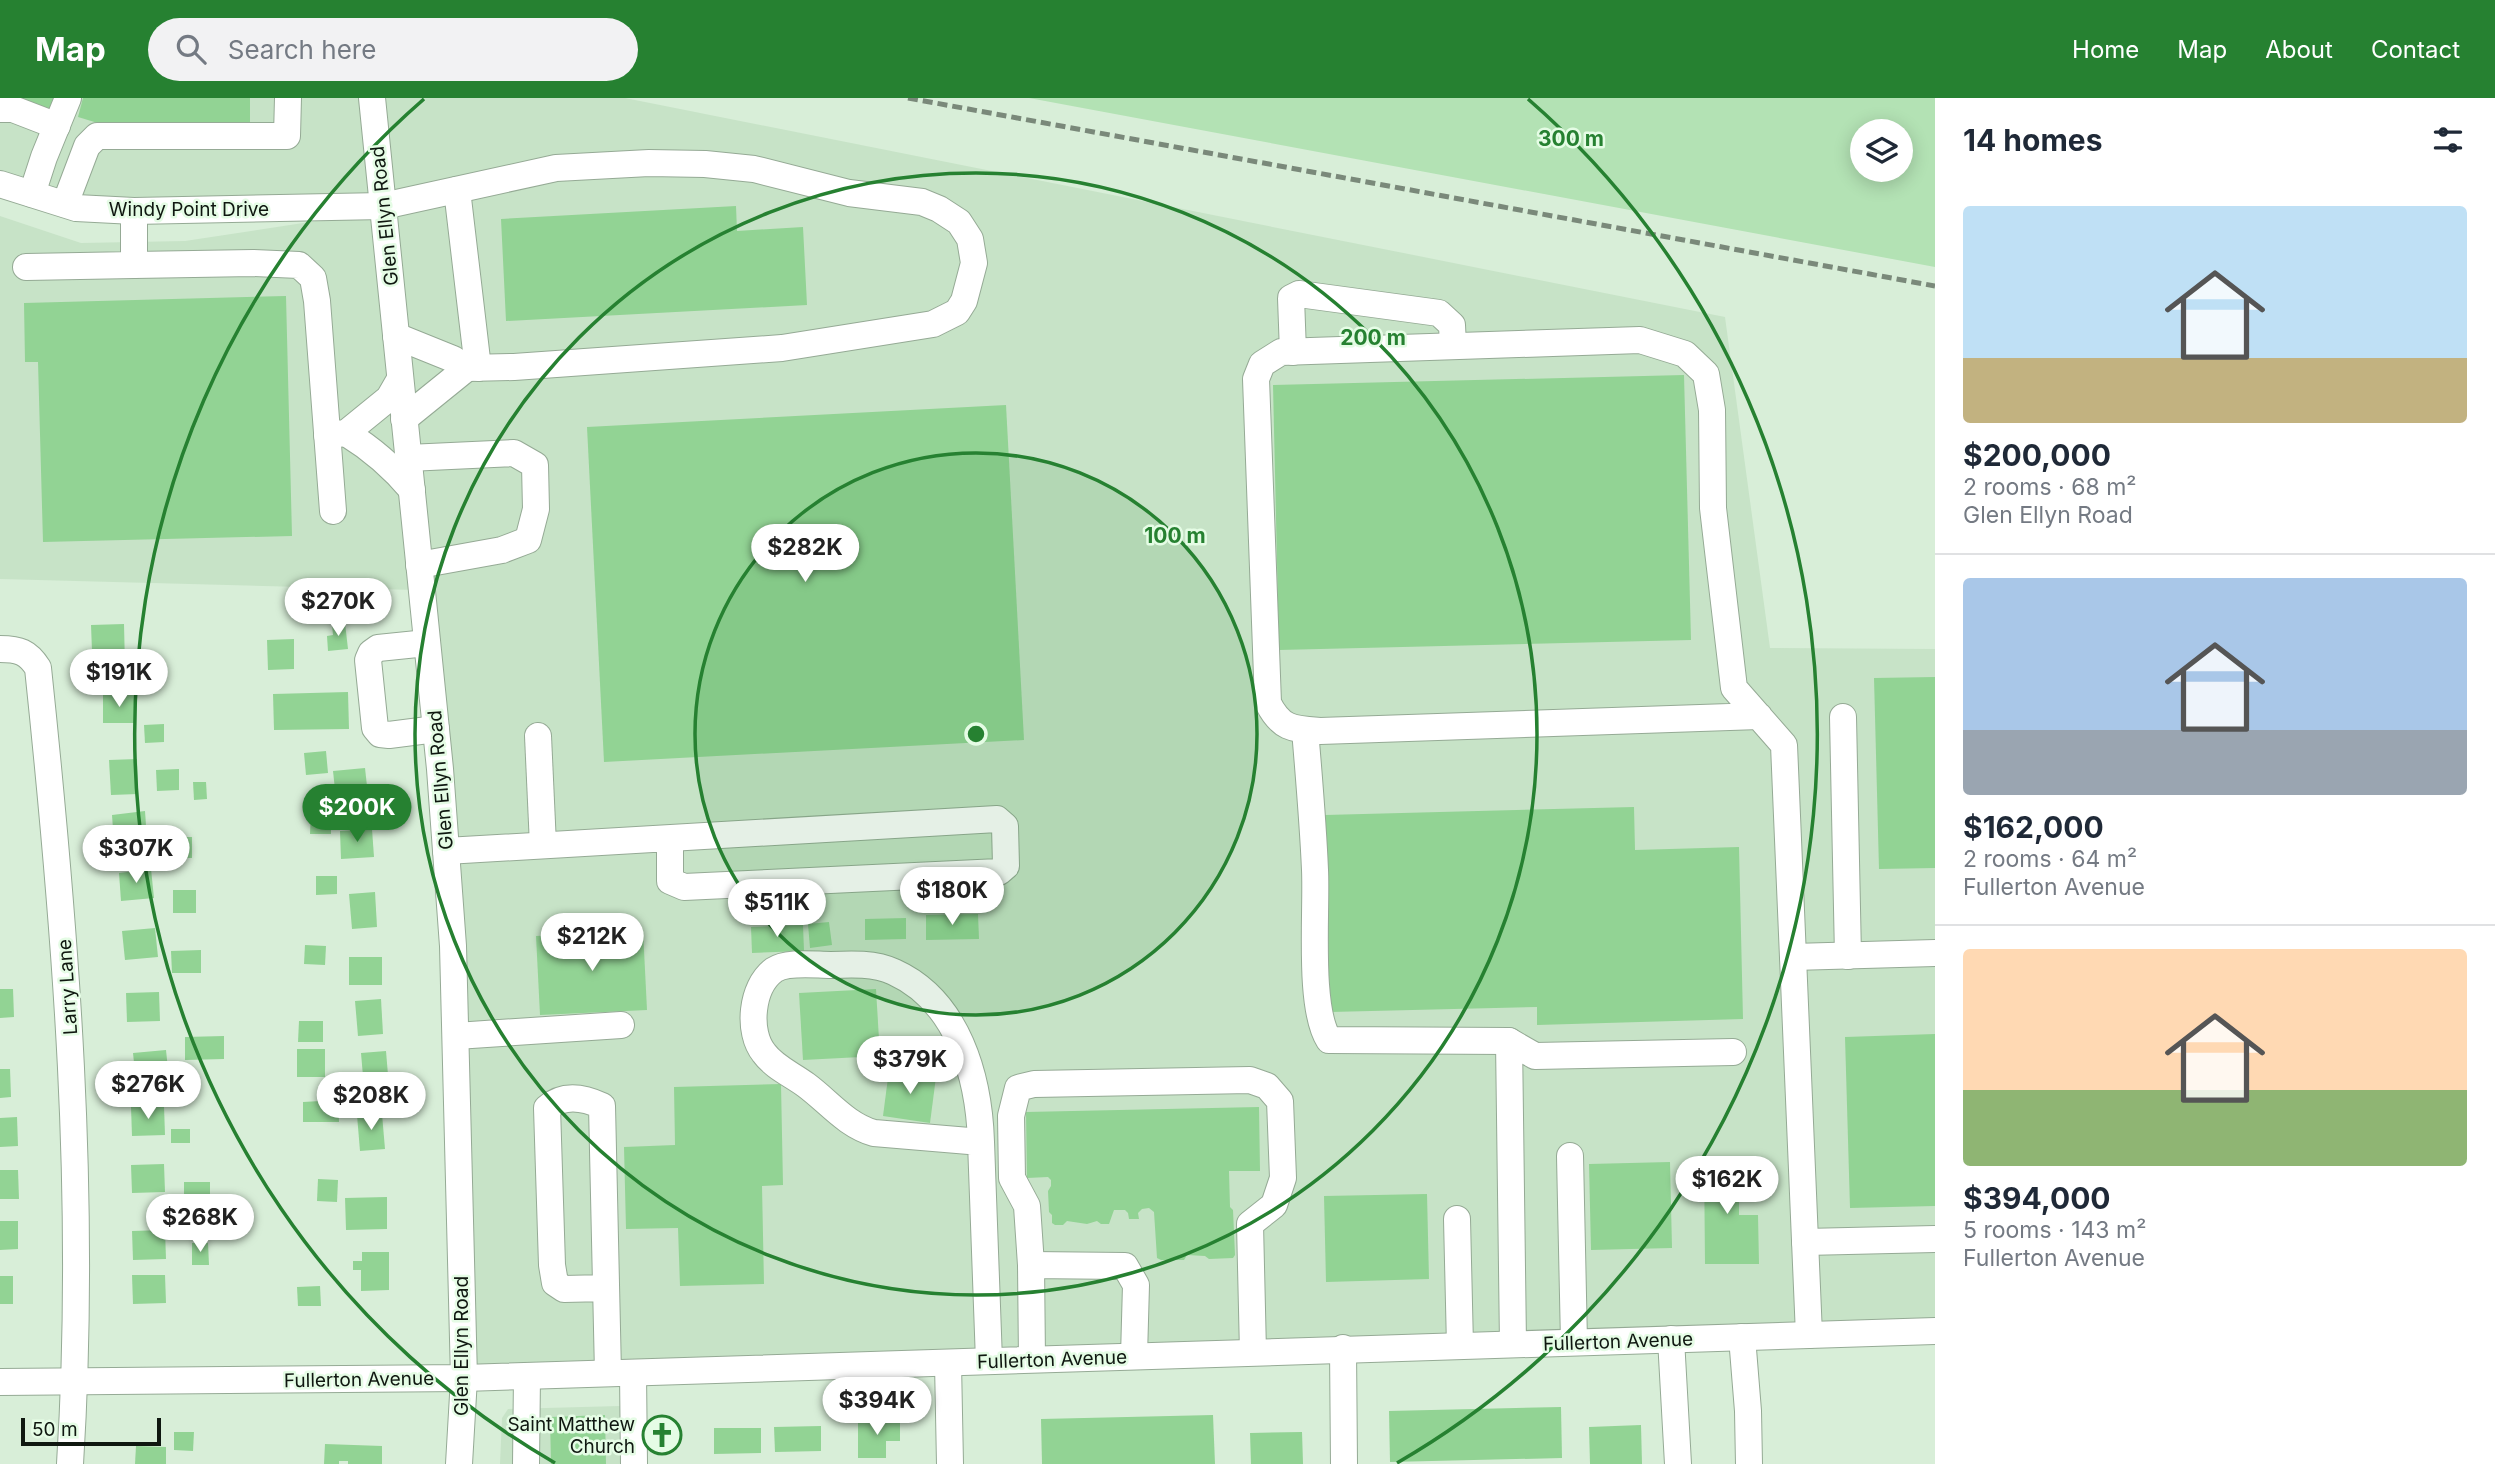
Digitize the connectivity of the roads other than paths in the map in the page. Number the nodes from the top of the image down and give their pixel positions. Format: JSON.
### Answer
{"nodes":[{"id":1,"x":68,"y":98,"type":"edge"},
{"id":2,"x":288,"y":98,"type":"edge"},
{"id":3,"x":372,"y":98,"type":"edge"},
{"id":4,"x":0,"y":109,"type":"edge"},
{"id":5,"x":57,"y":126,"type":"junction"},
{"id":6,"x":0,"y":184,"type":"edge"},
{"id":7,"x":457,"y":190,"type":"junction"},
{"id":8,"x":32,"y":194,"type":"junction"},
{"id":9,"x":65,"y":204,"type":"junction"},
{"id":10,"x":383,"y":206,"type":"junction"},
{"id":11,"x":134,"y":211,"type":"junction"},
{"id":12,"x":134,"y":265,"type":"junction"},
{"id":13,"x":26,"y":267,"type":"dead end"},
{"id":14,"x":396,"y":336,"type":"junction"},
{"id":15,"x":1453,"y":346,"type":"junction"},
{"id":16,"x":1293,"y":352,"type":"junction"},
{"id":17,"x":472,"y":368,"type":"junction"},
{"id":18,"x":400,"y":379,"type":"junction"},
{"id":19,"x":404,"y":419,"type":"junction"},
{"id":20,"x":337,"y":434,"type":"junction"},
{"id":21,"x":408,"y":458,"type":"junction"},
{"id":22,"x":412,"y":490,"type":"junction"},
{"id":23,"x":333,"y":511,"type":"dead end"},
{"id":24,"x":419,"y":565,"type":"junction"},
{"id":25,"x":427,"y":643,"type":"junction"},
{"id":26,"x":7,"y":649,"type":"edge"},
{"id":27,"x":1759,"y":716,"type":"junction"},
{"id":28,"x":1843,"y":717,"type":"dead end"},
{"id":29,"x":436,"y":729,"type":"junction"},
{"id":30,"x":1306,"y":730,"type":"junction"},
{"id":31,"x":538,"y":736,"type":"dead end"},
{"id":32,"x":670,"y":839,"type":"junction"},
{"id":33,"x":543,"y":845,"type":"junction"},
{"id":34,"x":446,"y":851,"type":"junction"},
{"id":35,"x":1935,"y":953,"type":"edge"},
{"id":36,"x":1848,"y":956,"type":"junction"},
{"id":37,"x":1793,"y":957,"type":"junction"},
{"id":38,"x":621,"y":1025,"type":"dead end"},
{"id":39,"x":456,"y":1036,"type":"junction"},
{"id":40,"x":1509,"y":1041,"type":"junction"},
{"id":41,"x":1733,"y":1052,"type":"dead end"},
{"id":42,"x":981,"y":1142,"type":"junction"},
{"id":43,"x":1570,"y":1156,"type":"dead end"},
{"id":44,"x":1457,"y":1219,"type":"dead end"},
{"id":45,"x":1935,"y":1239,"type":"edge"},
{"id":46,"x":1805,"y":1242,"type":"junction"},
{"id":47,"x":1031,"y":1265,"type":"junction"},
{"id":48,"x":606,"y":1288,"type":"junction"},
{"id":49,"x":1935,"y":1331,"type":"edge"},
{"id":50,"x":1809,"y":1335,"type":"junction"},
{"id":51,"x":1742,"y":1337,"type":"junction"},
{"id":52,"x":1671,"y":1339,"type":"junction"},
{"id":53,"x":1574,"y":1342,"type":"junction"},
{"id":54,"x":1513,"y":1344,"type":"junction"},
{"id":55,"x":1460,"y":1346,"type":"junction"},
{"id":56,"x":1343,"y":1348,"type":"junction"},
{"id":57,"x":1253,"y":1352,"type":"junction"},
{"id":58,"x":1134,"y":1356,"type":"junction"},
{"id":59,"x":1032,"y":1359,"type":"junction"},
{"id":60,"x":989,"y":1361,"type":"junction"},
{"id":61,"x":948,"y":1363,"type":"junction"},
{"id":62,"x":620,"y":1373,"type":"junction"},
{"id":63,"x":527,"y":1376,"type":"junction"},
{"id":64,"x":464,"y":1378,"type":"junction"},
{"id":65,"x":0,"y":1382,"type":"edge"},
{"id":66,"x":75,"y":1382,"type":"junction"},
{"id":67,"x":70,"y":1464,"type":"edge"},
{"id":68,"x":459,"y":1464,"type":"edge"},
{"id":69,"x":526,"y":1464,"type":"edge"},
{"id":70,"x":634,"y":1464,"type":"edge"},
{"id":71,"x":950,"y":1464,"type":"edge"},
{"id":72,"x":1344,"y":1464,"type":"edge"},
{"id":73,"x":1678,"y":1464,"type":"edge"},
{"id":74,"x":1749,"y":1464,"type":"edge"}],
"edges":[{"from":1,"to":5,"type":"street"},
{"from":2,"to":9,"type":"street"},
{"from":3,"to":10,"type":"street","name":"Glen Ellyn Road"},
{"from":4,"to":5,"type":"street"},
{"from":5,"to":8,"type":"street"},
{"from":6,"to":8,"type":"street","name":"Windy Point Drive"},
{"from":7,"to":10,"type":"street","name":"Windy Point Drive"},
{"from":7,"to":17,"type":"street"},
{"from":7,"to":17,"type":"street","name":"Windy Point Drive"},
{"from":8,"to":9,"type":"street","name":"Windy Point Drive"},
{"from":9,"to":11,"type":"street","name":"Windy Point Drive"},
{"from":10,"to":11,"type":"street","name":"Windy Point Drive"},
{"from":10,"to":14,"type":"street","name":"Glen Ellyn Road"},
{"from":11,"to":12,"type":"street"},
{"from":12,"to":13,"type":"street"},
{"from":12,"to":20,"type":"street"},
{"from":14,"to":17,"type":"street"},
{"from":14,"to":18,"type":"street","name":"Glen Ellyn Road"},
{"from":15,"to":16,"type":"street"},
{"from":15,"to":16,"type":"street"},
{"from":15,"to":27,"type":"street"},
{"from":16,"to":30,"type":"street"},
{"from":17,"to":19,"type":"street"},
{"from":18,"to":19,"type":"street","name":"Glen Ellyn Road"},
{"from":18,"to":20,"type":"street"},
{"from":19,"to":21,"type":"street","name":"Glen Ellyn Road"},
{"from":20,"to":22,"type":"street"},
{"from":20,"to":23,"type":"street"},
{"from":21,"to":22,"type":"street","name":"Glen Ellyn Road"},
{"from":21,"to":24,"type":"street"},
{"from":22,"to":24,"type":"street","name":"Glen Ellyn Road"},
{"from":24,"to":25,"type":"street","name":"Glen Ellyn Road"},
{"from":25,"to":29,"type":"street","name":"Glen Ellyn Road"},
{"from":25,"to":29,"type":"street"},
{"from":26,"to":66,"type":"street","name":"Larry Lane"},
{"from":27,"to":30,"type":"street"},
{"from":27,"to":37,"type":"street"},
{"from":28,"to":36,"type":"street"},
{"from":29,"to":34,"type":"street","name":"Glen Ellyn Road"},
{"from":30,"to":40,"type":"street"},
{"from":31,"to":33,"type":"street"},
{"from":32,"to":32,"type":"street"},
{"from":32,"to":33,"type":"street"},
{"from":33,"to":34,"type":"street"},
{"from":34,"to":39,"type":"street","name":"Glen Ellyn Road"},
{"from":35,"to":36,"type":"street"},
{"from":36,"to":37,"type":"street"},
{"from":37,"to":46,"type":"street"},
{"from":38,"to":39,"type":"street"},
{"from":39,"to":64,"type":"street","name":"Glen Ellyn Road"},
{"from":40,"to":41,"type":"street"},
{"from":40,"to":54,"type":"street"},
{"from":42,"to":42,"type":"street"},
{"from":42,"to":60,"type":"street"},
{"from":43,"to":53,"type":"street"},
{"from":44,"to":55,"type":"street"},
{"from":45,"to":46,"type":"street"},
{"from":46,"to":50,"type":"street"},
{"from":47,"to":57,"type":"street"},
{"from":47,"to":58,"type":"street"},
{"from":47,"to":59,"type":"street"},
{"from":48,"to":48,"type":"street"},
{"from":48,"to":62,"type":"street"},
{"from":49,"to":50,"type":"street","name":"Fullerton Avenue"},
{"from":50,"to":51,"type":"street","name":"Fullerton Avenue"},
{"from":51,"to":52,"type":"street","name":"Fullerton Avenue"},
{"from":51,"to":74,"type":"street"},
{"from":52,"to":53,"type":"street","name":"Fullerton Avenue"},
{"from":52,"to":73,"type":"street"},
{"from":53,"to":54,"type":"street","name":"Fullerton Avenue"},
{"from":54,"to":55,"type":"street","name":"Fullerton Avenue"},
{"from":55,"to":56,"type":"street","name":"Fullerton Avenue"},
{"from":56,"to":57,"type":"street","name":"Fullerton Avenue"},
{"from":56,"to":72,"type":"street"},
{"from":57,"to":58,"type":"street","name":"Fullerton Avenue"},
{"from":58,"to":59,"type":"street","name":"Fullerton Avenue"},
{"from":59,"to":60,"type":"street","name":"Fullerton Avenue"},
{"from":60,"to":61,"type":"street","name":"Fullerton Avenue"},
{"from":61,"to":62,"type":"street","name":"Fullerton Avenue"},
{"from":61,"to":71,"type":"street"},
{"from":62,"to":63,"type":"street","name":"Fullerton Avenue"},
{"from":62,"to":70,"type":"street"},
{"from":63,"to":64,"type":"street","name":"Fullerton Avenue"},
{"from":63,"to":69,"type":"street"},
{"from":64,"to":66,"type":"street","name":"Fullerton Avenue"},
{"from":64,"to":68,"type":"street","name":"Glen Ellyn Road"},
{"from":65,"to":66,"type":"street","name":"Fullerton Avenue"},
{"from":66,"to":67,"type":"street","name":"Larry Lane"}]}
